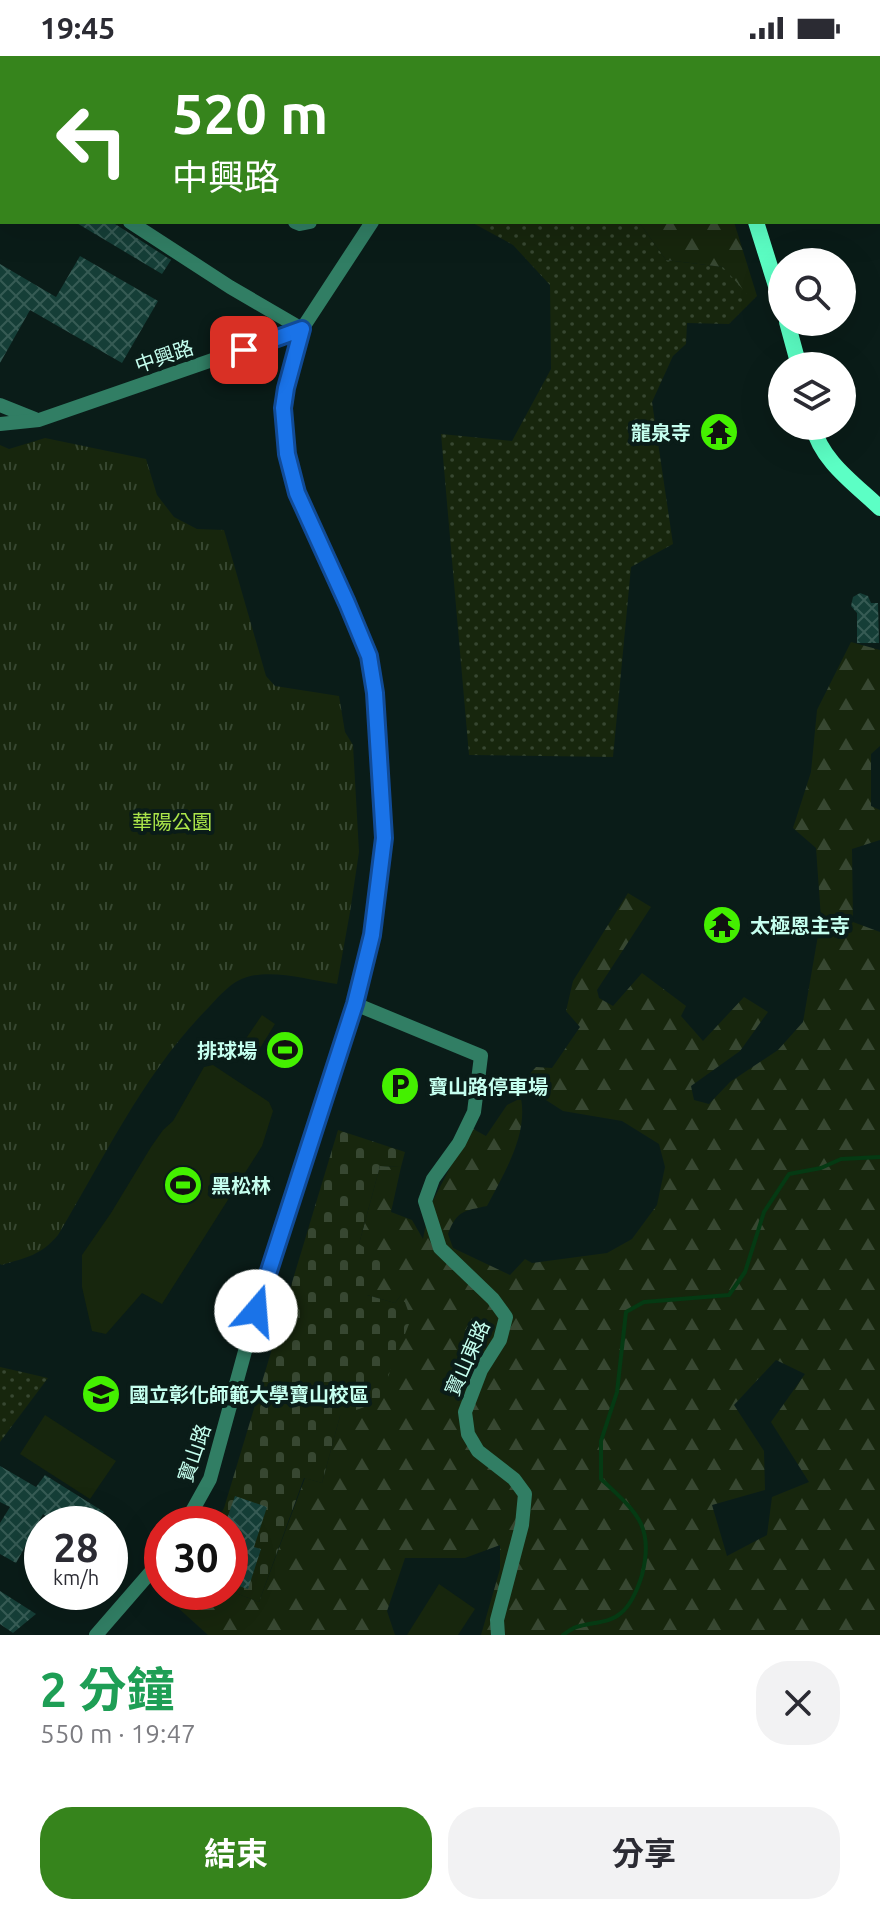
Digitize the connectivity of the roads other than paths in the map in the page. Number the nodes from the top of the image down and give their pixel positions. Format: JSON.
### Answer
{"nodes":[{"id":1,"x":133,"y":224,"type":"edge"},
{"id":2,"x":371,"y":224,"type":"edge"},
{"id":3,"x":757,"y":224,"type":"edge"},
{"id":4,"x":768,"y":260,"type":"edge"},
{"id":5,"x":302,"y":329,"type":"junction"},
{"id":6,"x":0,"y":405,"type":"edge"},
{"id":7,"x":39,"y":420,"type":"junction"},
{"id":8,"x":0,"y":424,"type":"edge"},
{"id":9,"x":817,"y":440,"type":"edge"},
{"id":10,"x":880,"y":508,"type":"edge"},
{"id":11,"x":355,"y":1004,"type":"junction"},
{"id":12,"x":195,"y":1506,"type":"edge"},
{"id":13,"x":144,"y":1580,"type":"edge"},
{"id":14,"x":96,"y":1635,"type":"edge"},
{"id":15,"x":498,"y":1635,"type":"edge"}],
"edges":[{"from":1,"to":5,"type":"street"},
{"from":2,"to":5,"type":"street","name":"寶山路"},
{"from":3,"to":4,"type":"main road"},
{"from":5,"to":7,"type":"street","name":"中興路"},
{"from":5,"to":11,"type":"street","name":"寶山路"},
{"from":6,"to":7,"type":"street"},
{"from":7,"to":8,"type":"street","name":"中興路"},
{"from":9,"to":10,"type":"main road"},
{"from":11,"to":12,"type":"street","name":"寶山路"},
{"from":11,"to":15,"type":"street","name":"寶山東路"},
{"from":13,"to":14,"type":"street"}]}
